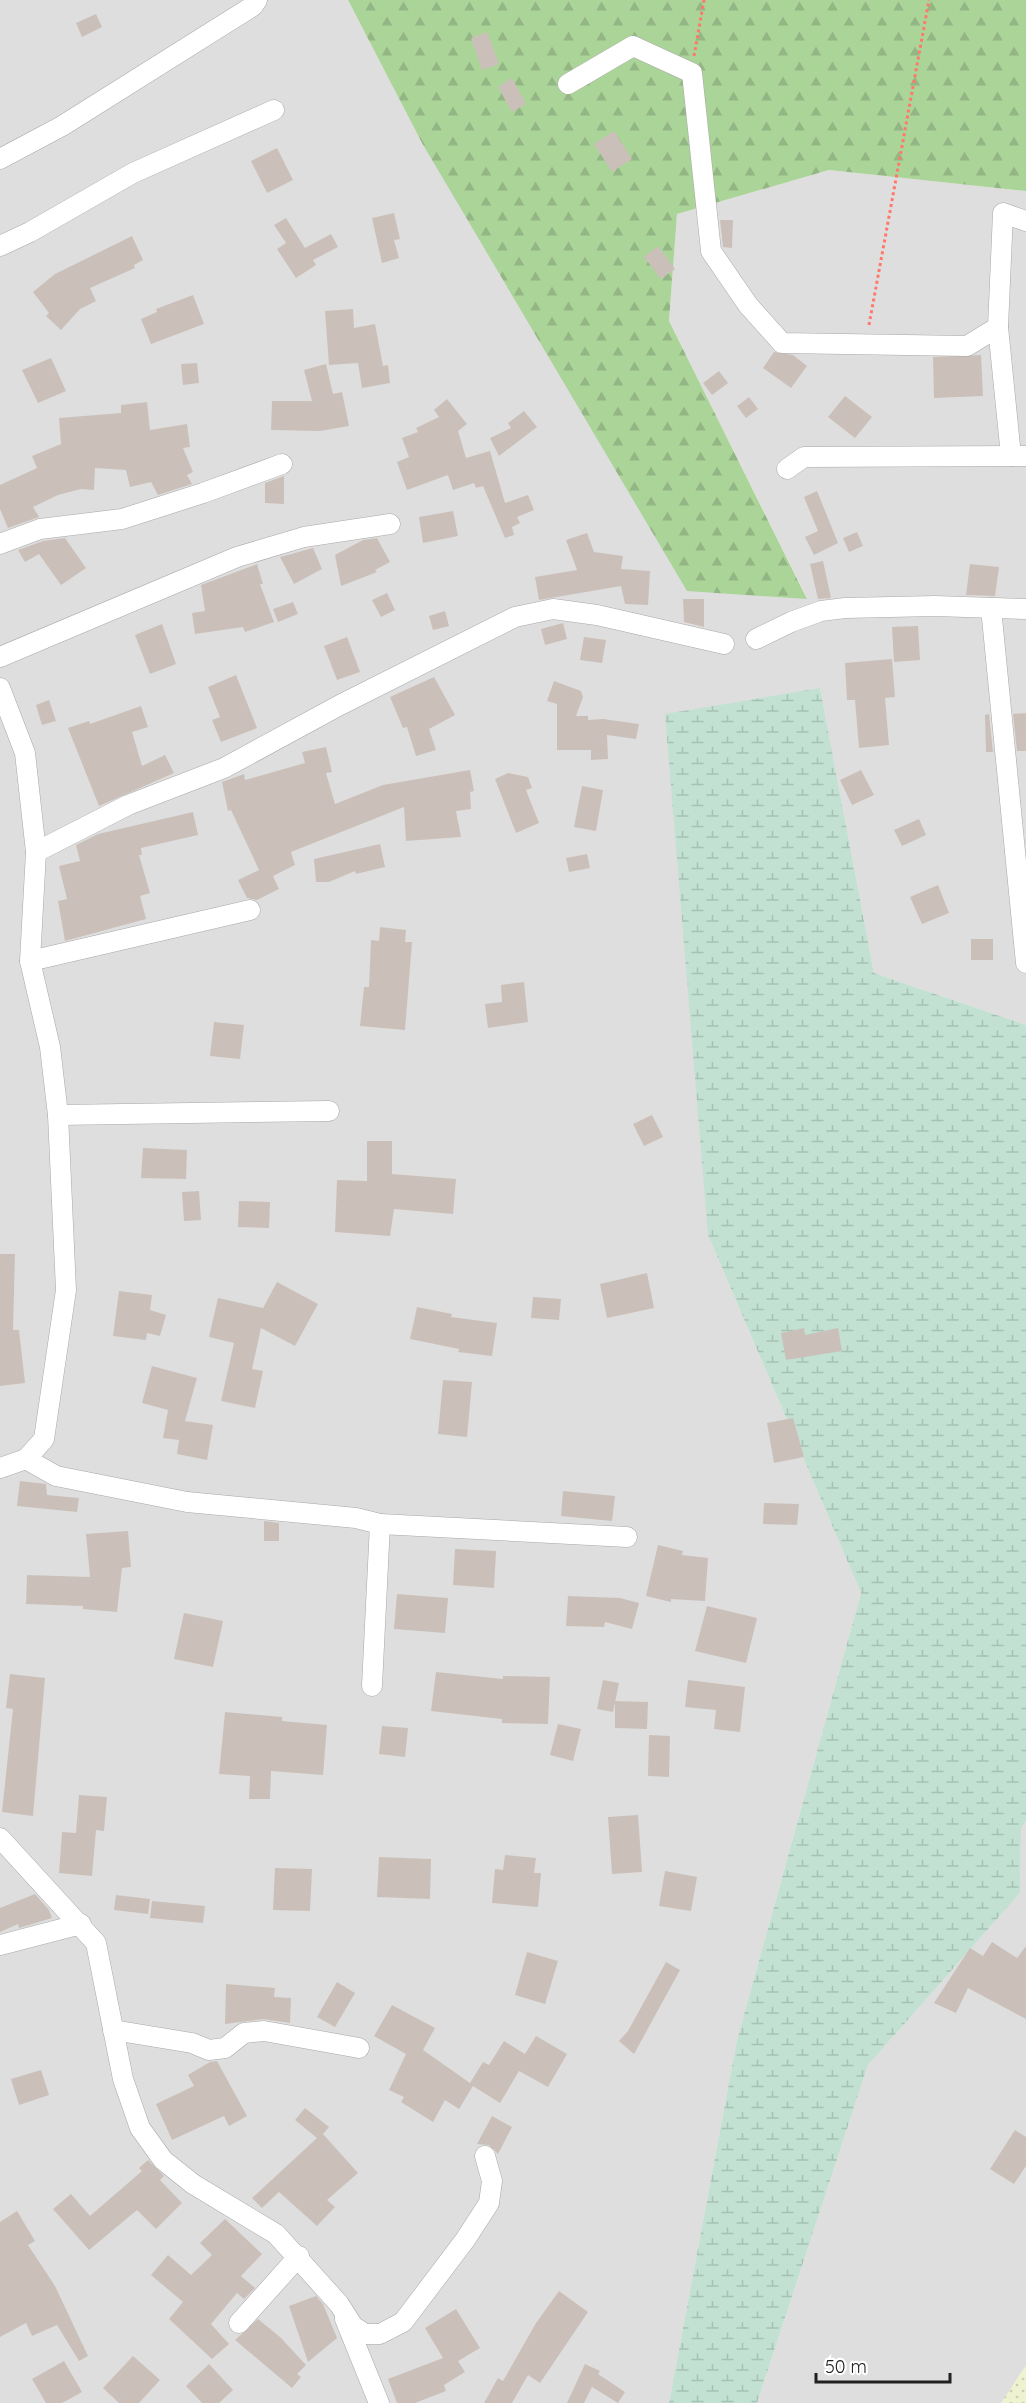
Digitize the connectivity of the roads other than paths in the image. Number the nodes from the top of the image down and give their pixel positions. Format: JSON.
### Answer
{"nodes":[{"id":1,"x":257,"y":0,"type":"edge"},
{"id":2,"x":568,"y":84,"type":"dead end"},
{"id":3,"x":274,"y":110,"type":"dead end"},
{"id":4,"x":0,"y":159,"type":"edge"},
{"id":5,"x":1026,"y":221,"type":"edge"},
{"id":6,"x":0,"y":246,"type":"edge"},
{"id":7,"x":998,"y":327,"type":"junction"},
{"id":8,"x":1019,"y":456,"type":"edge"},
{"id":9,"x":282,"y":464,"type":"dead end"},
{"id":10,"x":787,"y":470,"type":"dead end"},
{"id":11,"x":390,"y":524,"type":"dead end"},
{"id":12,"x":0,"y":544,"type":"edge"},
{"id":13,"x":991,"y":608,"type":"junction"},
{"id":14,"x":1026,"y":609,"type":"edge"},
{"id":15,"x":756,"y":639,"type":"dead end"},
{"id":16,"x":724,"y":644,"type":"dead end"},
{"id":17,"x":0,"y":657,"type":"edge"},
{"id":18,"x":0,"y":688,"type":"edge"},
{"id":19,"x":36,"y":852,"type":"junction"},
{"id":20,"x":250,"y":910,"type":"dead end"},
{"id":21,"x":30,"y":961,"type":"junction"},
{"id":22,"x":1026,"y":963,"type":"edge"},
{"id":23,"x":328,"y":1111,"type":"dead end"},
{"id":24,"x":58,"y":1115,"type":"junction"},
{"id":25,"x":26,"y":1459,"type":"junction"},
{"id":26,"x":0,"y":1468,"type":"edge"},
{"id":27,"x":380,"y":1524,"type":"junction"},
{"id":28,"x":627,"y":1537,"type":"dead end"},
{"id":29,"x":372,"y":1686,"type":"dead end"},
{"id":30,"x":0,"y":1838,"type":"edge"},
{"id":31,"x":81,"y":1924,"type":"junction"},
{"id":32,"x":0,"y":1945,"type":"edge"},
{"id":33,"x":113,"y":2030,"type":"junction"},
{"id":34,"x":359,"y":2048,"type":"dead end"},
{"id":35,"x":485,"y":2156,"type":"dead end"},
{"id":36,"x":299,"y":2256,"type":"junction"},
{"id":37,"x":339,"y":2304,"type":"junction"},
{"id":38,"x":239,"y":2323,"type":"dead end"},
{"id":39,"x":379,"y":2403,"type":"edge"}],
"edges":[{"from":1,"to":4,"type":"street"},
{"from":2,"to":7,"type":"street"},
{"from":3,"to":6,"type":"street"},
{"from":5,"to":7,"type":"street"},
{"from":7,"to":8,"type":"street"},
{"from":8,"to":10,"type":"street"},
{"from":9,"to":12,"type":"street"},
{"from":11,"to":17,"type":"street"},
{"from":13,"to":14,"type":"street"},
{"from":13,"to":15,"type":"street"},
{"from":13,"to":22,"type":"street"},
{"from":16,"to":19,"type":"street"},
{"from":18,"to":19,"type":"street"},
{"from":19,"to":21,"type":"street"},
{"from":20,"to":21,"type":"street"},
{"from":21,"to":24,"type":"street"},
{"from":23,"to":24,"type":"street"},
{"from":24,"to":25,"type":"street"},
{"from":25,"to":26,"type":"street"},
{"from":25,"to":27,"type":"street"},
{"from":27,"to":28,"type":"street"},
{"from":27,"to":29,"type":"street"},
{"from":30,"to":31,"type":"street"},
{"from":31,"to":32,"type":"street"},
{"from":31,"to":33,"type":"street"},
{"from":33,"to":34,"type":"street"},
{"from":33,"to":36,"type":"street"},
{"from":35,"to":37,"type":"street"},
{"from":36,"to":37,"type":"street"},
{"from":36,"to":38,"type":"street"},
{"from":37,"to":39,"type":"street"}]}
